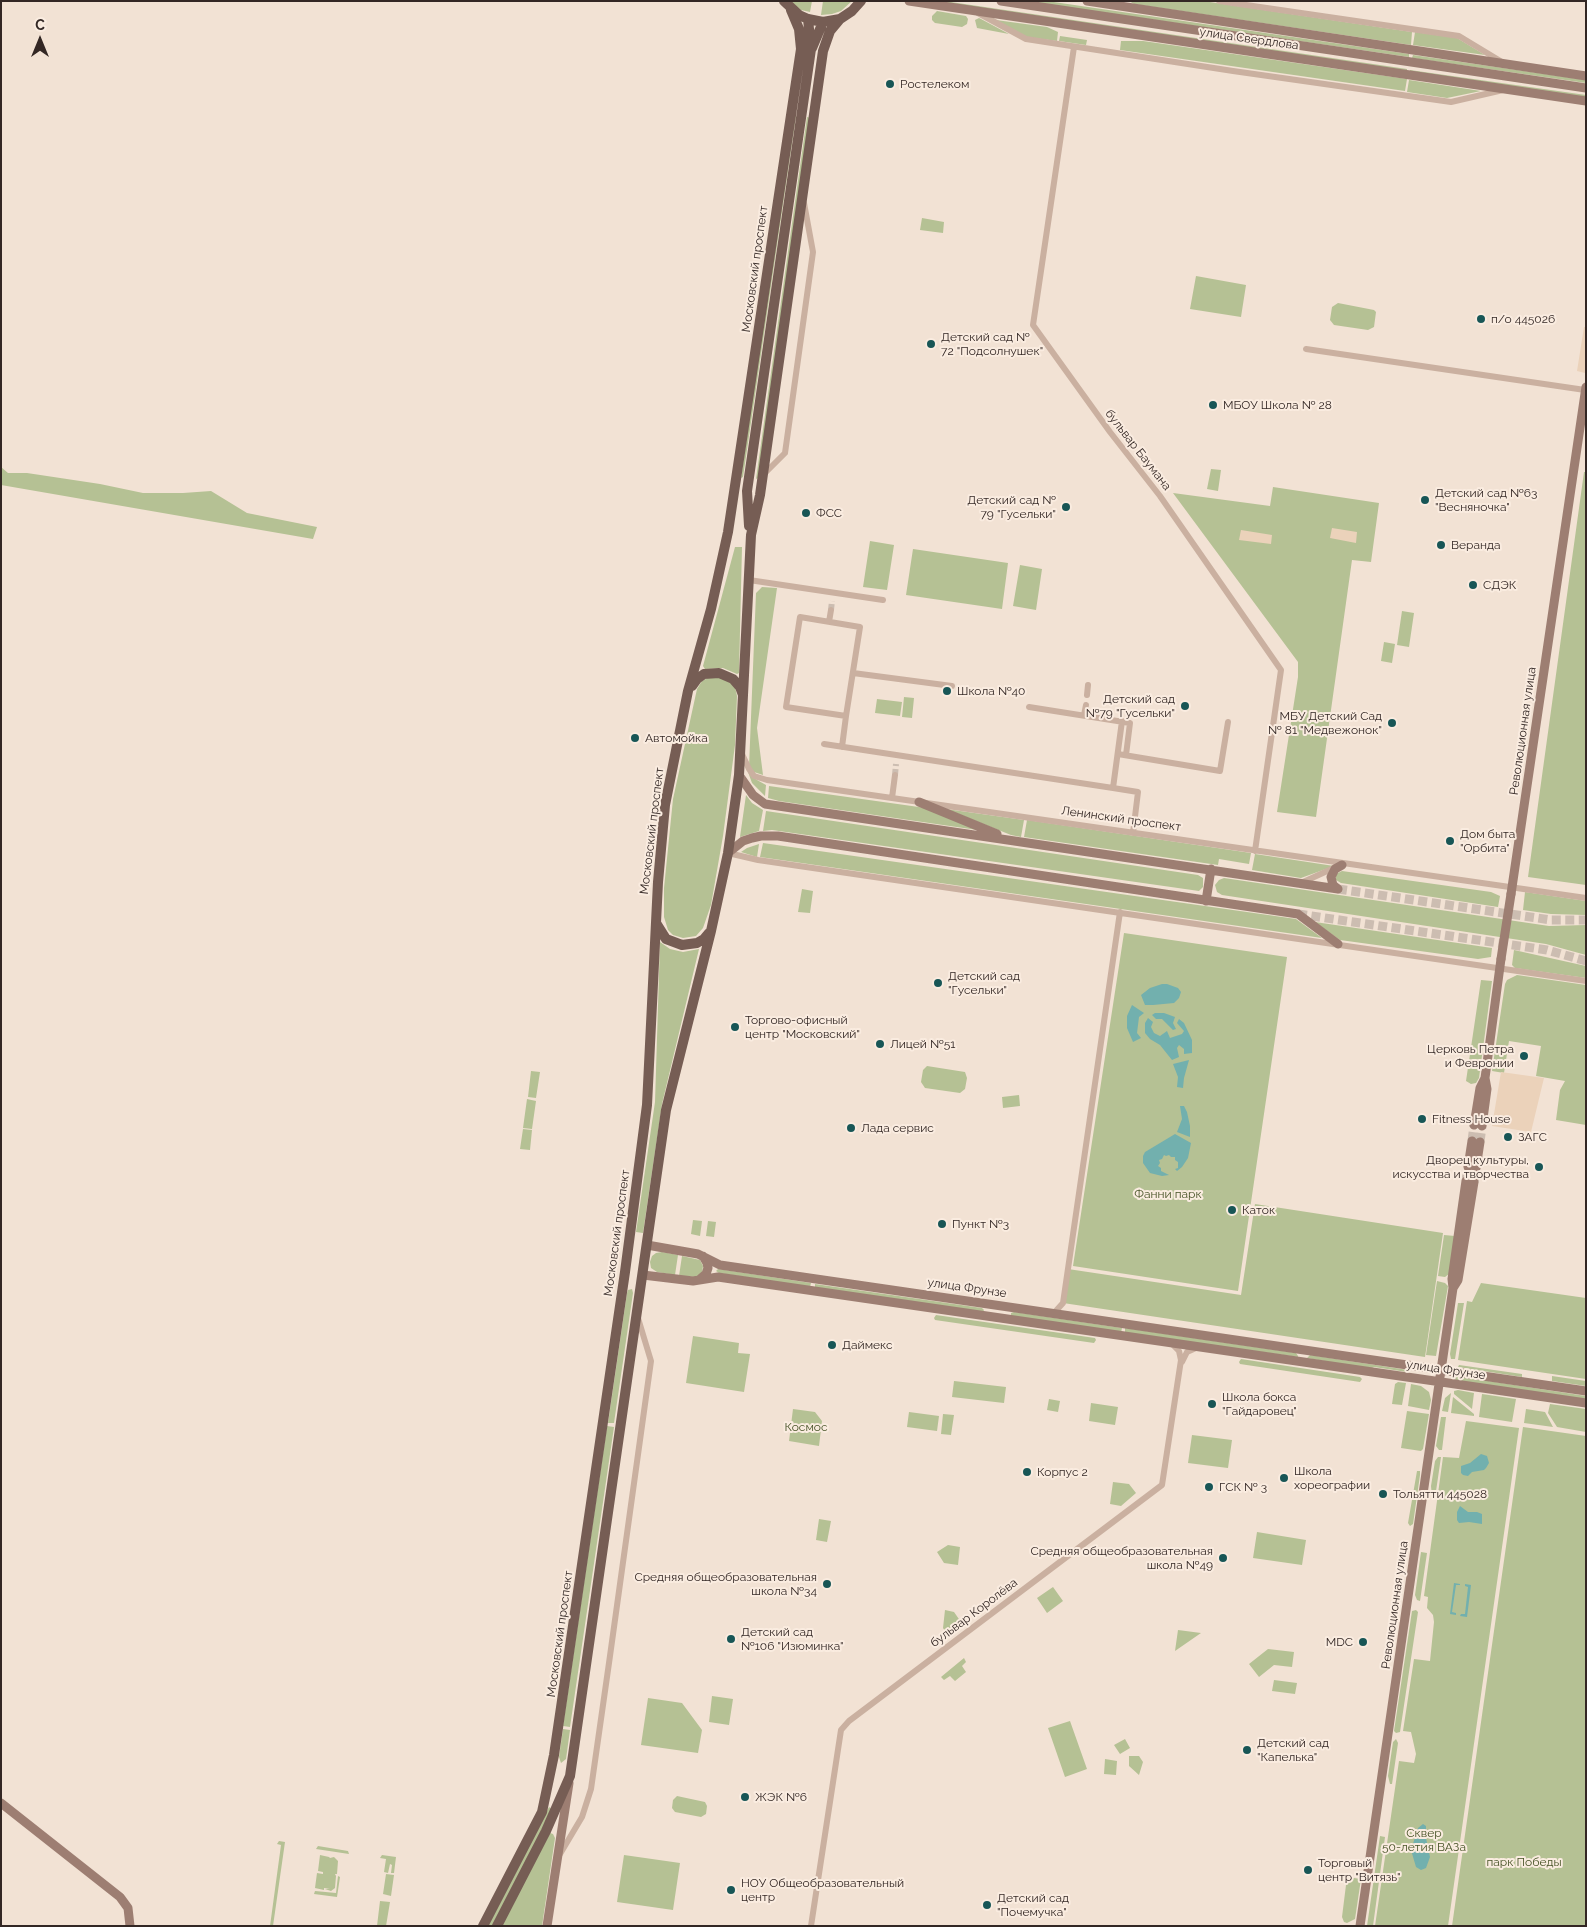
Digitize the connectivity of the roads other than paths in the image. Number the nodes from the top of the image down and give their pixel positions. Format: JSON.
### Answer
{"nodes":[{"id":1,"x":862,"y":1,"type":"edge"},
{"id":2,"x":909,"y":1,"type":"edge"},
{"id":3,"x":1001,"y":1,"type":"edge"},
{"id":4,"x":1088,"y":1,"type":"edge"},
{"id":5,"x":1219,"y":1,"type":"edge"},
{"id":6,"x":788,"y":5,"type":"edge"},
{"id":7,"x":975,"y":11,"type":"junction"},
{"id":8,"x":840,"y":19,"type":"junction"},
{"id":9,"x":808,"y":20,"type":"junction"},
{"id":10,"x":823,"y":22,"type":"junction"},
{"id":11,"x":1074,"y":47,"type":"junction"},
{"id":12,"x":812,"y":49,"type":"junction"},
{"id":13,"x":1503,"y":63,"type":"junction"},
{"id":14,"x":1586,"y":76,"type":"edge"},
{"id":15,"x":1586,"y":88,"type":"edge"},
{"id":16,"x":1506,"y":90,"type":"junction"},
{"id":17,"x":1586,"y":101,"type":"edge"},
{"id":18,"x":803,"y":199,"type":"junction"},
{"id":19,"x":1306,"y":349,"type":"dead end"},
{"id":20,"x":1586,"y":389,"type":"edge"},
{"id":21,"x":763,"y":476,"type":"junction"},
{"id":22,"x":747,"y":491,"type":"junction"},
{"id":23,"x":730,"y":530,"type":"junction"},
{"id":24,"x":750,"y":532,"type":"junction"},
{"id":25,"x":749,"y":580,"type":"junction"},
{"id":26,"x":833,"y":593,"type":"junction"},
{"id":27,"x":883,"y":600,"type":"dead end"},
{"id":28,"x":832,"y":601,"type":"tunnel mouth"},
{"id":29,"x":831,"y":610,"type":"tunnel mouth"},
{"id":30,"x":829,"y":622,"type":"junction"},
{"id":31,"x":852,"y":673,"type":"junction"},
{"id":32,"x":1088,"y":685,"type":"dead end"},
{"id":33,"x":952,"y":686,"type":"dead end"},
{"id":34,"x":688,"y":691,"type":"junction"},
{"id":35,"x":1087,"y":694,"type":"dead end"},
{"id":36,"x":744,"y":697,"type":"junction"},
{"id":37,"x":1086,"y":704,"type":"dead end"},
{"id":38,"x":1029,"y":707,"type":"dead end"},
{"id":39,"x":1084,"y":715,"type":"junction"},
{"id":40,"x":846,"y":716,"type":"junction"},
{"id":41,"x":1122,"y":721,"type":"junction"},
{"id":42,"x":1228,"y":722,"type":"dead end"},
{"id":43,"x":824,"y":744,"type":"dead end"},
{"id":44,"x":842,"y":747,"type":"junction"},
{"id":45,"x":741,"y":752,"type":"junction"},
{"id":46,"x":1118,"y":754,"type":"junction"},
{"id":47,"x":897,"y":755,"type":"junction"},
{"id":48,"x":1126,"y":755,"type":"junction"},
{"id":49,"x":896,"y":764,"type":"tunnel mouth"},
{"id":50,"x":740,"y":775,"type":"junction"},
{"id":51,"x":895,"y":775,"type":"tunnel mouth"},
{"id":52,"x":1113,"y":788,"type":"junction"},
{"id":53,"x":892,"y":798,"type":"junction"},
{"id":54,"x":919,"y":802,"type":"junction"},
{"id":55,"x":1132,"y":833,"type":"junction"},
{"id":56,"x":1011,"y":840,"type":"junction"},
{"id":57,"x":1255,"y":851,"type":"junction"},
{"id":58,"x":728,"y":852,"type":"junction"},
{"id":59,"x":1342,"y":864,"type":"junction"},
{"id":60,"x":1211,"y":869,"type":"junction"},
{"id":61,"x":1301,"y":883,"type":"junction"},
{"id":62,"x":1511,"y":891,"type":"junction"},
{"id":63,"x":1586,"y":898,"type":"edge"},
{"id":64,"x":1206,"y":901,"type":"junction"},
{"id":65,"x":1120,"y":912,"type":"junction"},
{"id":66,"x":656,"y":922,"type":"junction"},
{"id":67,"x":711,"y":931,"type":"junction"},
{"id":68,"x":1338,"y":944,"type":"junction"},
{"id":69,"x":1500,"y":964,"type":"junction"},
{"id":70,"x":1586,"y":981,"type":"edge"},
{"id":71,"x":1478,"y":1126,"type":"tunnel mouth"},
{"id":72,"x":1476,"y":1142,"type":"tunnel mouth"},
{"id":73,"x":1472,"y":1167,"type":"tunnel mouth"},
{"id":74,"x":1470,"y":1182,"type":"tunnel mouth"},
{"id":75,"x":629,"y":1243,"type":"junction"},
{"id":76,"x":647,"y":1246,"type":"junction"},
{"id":77,"x":702,"y":1256,"type":"junction"},
{"id":78,"x":720,"y":1265,"type":"junction"},
{"id":79,"x":625,"y":1272,"type":"junction"},
{"id":80,"x":642,"y":1275,"type":"junction"},
{"id":81,"x":718,"y":1277,"type":"junction"},
{"id":82,"x":699,"y":1280,"type":"junction"},
{"id":83,"x":985,"y":1303,"type":"junction"},
{"id":84,"x":1063,"y":1303,"type":"junction"},
{"id":85,"x":1014,"y":1308,"type":"junction"},
{"id":86,"x":1054,"y":1313,"type":"junction"},
{"id":87,"x":636,"y":1315,"type":"junction"},
{"id":88,"x":1068,"y":1315,"type":"junction"},
{"id":89,"x":983,"y":1316,"type":"junction"},
{"id":90,"x":1012,"y":1320,"type":"junction"},
{"id":91,"x":1171,"y":1343,"type":"junction"},
{"id":92,"x":1198,"y":1347,"type":"junction"},
{"id":93,"x":1304,"y":1350,"type":"junction"},
{"id":94,"x":1302,"y":1362,"type":"junction"},
{"id":95,"x":1180,"y":1368,"type":"junction"},
{"id":96,"x":1442,"y":1370,"type":"junction"},
{"id":97,"x":1440,"y":1382,"type":"junction"},
{"id":98,"x":1586,"y":1391,"type":"edge"},
{"id":99,"x":1586,"y":1404,"type":"edge"},
{"id":100,"x":554,"y":1755,"type":"junction"},
{"id":101,"x":573,"y":1758,"type":"junction"},
{"id":102,"x":570,"y":1776,"type":"junction"},
{"id":103,"x":1,"y":1803,"type":"edge"},
{"id":104,"x":555,"y":1811,"type":"junction"},
{"id":105,"x":542,"y":1812,"type":"junction"},
{"id":106,"x":562,"y":1828,"type":"junction"},
{"id":107,"x":575,"y":1831,"type":"junction"},
{"id":108,"x":558,"y":1857,"type":"junction"},
{"id":109,"x":130,"y":1926,"type":"edge"},
{"id":110,"x":483,"y":1926,"type":"edge"},
{"id":111,"x":497,"y":1926,"type":"edge"},
{"id":112,"x":548,"y":1926,"type":"edge"},
{"id":113,"x":811,"y":1926,"type":"edge"},
{"id":114,"x":1360,"y":1926,"type":"edge"}],
"edges":[{"from":1,"to":8,"type":"main road"},
{"from":2,"to":7,"type":"main road","name":"улица Свердлова"},
{"from":3,"to":15,"type":"main road","name":"улица Свердлова"},
{"from":4,"to":13,"type":"main road","name":"улица Свердлова"},
{"from":5,"to":13,"type":"street"},
{"from":6,"to":9,"type":"main road"},
{"from":6,"to":23,"type":"main road","name":"Московский проспект"},
{"from":7,"to":11,"type":"street"},
{"from":7,"to":16,"type":"main road","name":"улица Свердлова"},
{"from":8,"to":10,"type":"main road"},
{"from":8,"to":18,"type":"main road","name":"Московский проспект"},
{"from":9,"to":10,"type":"main road"},
{"from":9,"to":12,"type":"main road","name":"Московский проспект"},
{"from":10,"to":12,"type":"main road","name":"Московский проспект"},
{"from":11,"to":16,"type":"street"},
{"from":11,"to":57,"type":"street","name":"бульвар Баумана"},
{"from":12,"to":22,"type":"main road","name":"Московский проспект"},
{"from":13,"to":14,"type":"main road","name":"улица Свердлова"},
{"from":16,"to":17,"type":"main road","name":"улица Свердлова"},
{"from":18,"to":21,"type":"main road","name":"Московский проспект"},
{"from":18,"to":21,"type":"street"},
{"from":19,"to":20,"type":"street"},
{"from":20,"to":62,"type":"main road","name":"Революционная улица"},
{"from":21,"to":24,"type":"main road","name":"Московский проспект"},
{"from":22,"to":23,"type":"main road","name":"Московский проспект"},
{"from":22,"to":24,"type":"main road","name":"Московский проспект"},
{"from":23,"to":24,"type":"main road"},
{"from":23,"to":34,"type":"main road","name":"Московский проспект"},
{"from":24,"to":25,"type":"main road","name":"Московский проспект"},
{"from":25,"to":26,"type":"street"},
{"from":25,"to":36,"type":"main road","name":"Московский проспект"},
{"from":26,"to":27,"type":"street"},
{"from":26,"to":28,"type":"street"},
{"from":29,"to":30,"type":"street"},
{"from":30,"to":31,"type":"street"},
{"from":30,"to":40,"type":"street"},
{"from":31,"to":33,"type":"street"},
{"from":31,"to":40,"type":"street"},
{"from":32,"to":35,"type":"street"},
{"from":34,"to":36,"type":"main road"},
{"from":34,"to":66,"type":"main road","name":"Московский проспект"},
{"from":36,"to":45,"type":"main road","name":"Московский проспект"},
{"from":37,"to":39,"type":"street"},
{"from":38,"to":39,"type":"street"},
{"from":39,"to":41,"type":"street"},
{"from":40,"to":44,"type":"street"},
{"from":41,"to":46,"type":"street"},
{"from":41,"to":48,"type":"street"},
{"from":42,"to":48,"type":"street"},
{"from":43,"to":44,"type":"street"},
{"from":44,"to":47,"type":"street"},
{"from":45,"to":50,"type":"main road","name":"Московский проспект"},
{"from":45,"to":53,"type":"street","name":"Ленинский проспект"},
{"from":46,"to":48,"type":"street"},
{"from":46,"to":52,"type":"street"},
{"from":47,"to":49,"type":"street"},
{"from":47,"to":52,"type":"street"},
{"from":50,"to":56,"type":"main road"},
{"from":50,"to":58,"type":"main road","name":"Московский проспект"},
{"from":51,"to":53,"type":"street"},
{"from":52,"to":55,"type":"street"},
{"from":53,"to":54,"type":"street","name":"Ленинский проспект"},
{"from":54,"to":55,"type":"street","name":"Ленинский проспект"},
{"from":54,"to":56,"type":"main road"},
{"from":55,"to":57,"type":"street","name":"Ленинский проспект"},
{"from":56,"to":60,"type":"main road"},
{"from":57,"to":59,"type":"street","name":"Ленинский проспект"},
{"from":58,"to":64,"type":"main road"},
{"from":58,"to":65,"type":"street"},
{"from":58,"to":67,"type":"main road","name":"Московский проспект"},
{"from":59,"to":61,"type":"street"},
{"from":59,"to":61,"type":"main road"},
{"from":59,"to":62,"type":"street","name":"Ленинский проспект"},
{"from":60,"to":61,"type":"main road"},
{"from":60,"to":64,"type":"main road"},
{"from":62,"to":63,"type":"street","name":"Ленинский проспект"},
{"from":62,"to":69,"type":"main road","name":"Революционная улица","bridge":true},
{"from":64,"to":68,"type":"main road"},
{"from":65,"to":68,"type":"street"},
{"from":65,"to":84,"type":"street"},
{"from":66,"to":67,"type":"main road"},
{"from":66,"to":75,"type":"main road","name":"Московский проспект"},
{"from":67,"to":76,"type":"main road","name":"Московский проспект"},
{"from":68,"to":69,"type":"street"},
{"from":69,"to":70,"type":"street"},
{"from":69,"to":71,"type":"main road","name":"Революционная улица"},
{"from":72,"to":73,"type":"main road"},
{"from":74,"to":96,"type":"main road","name":"Революционная улица"},
{"from":75,"to":76,"type":"main road","name":"улица Фрунзе"},
{"from":75,"to":79,"type":"main road","name":"Московский проспект"},
{"from":76,"to":77,"type":"main road","name":"улица Фрунзе"},
{"from":76,"to":80,"type":"main road","name":"Московский проспект"},
{"from":77,"to":78,"type":"main road","name":"улица Фрунзе"},
{"from":77,"to":82,"type":"main road"},
{"from":78,"to":81,"type":"main road"},
{"from":78,"to":83,"type":"main road","name":"улица Фрунзе"},
{"from":79,"to":80,"type":"main road","name":"улица Фрунзе"},
{"from":79,"to":100,"type":"main road","name":"Московский проспект"},
{"from":80,"to":82,"type":"main road","name":"улица Фрунзе"},
{"from":80,"to":87,"type":"main road","name":"Московский проспект"},
{"from":81,"to":82,"type":"main road","name":"улица Фрунзе"},
{"from":81,"to":89,"type":"main road","name":"улица Фрунзе"},
{"from":83,"to":85,"type":"main road","name":"улица Фрунзе"},
{"from":83,"to":89,"type":"main road"},
{"from":84,"to":86,"type":"street"},
{"from":84,"to":88,"type":"street"},
{"from":85,"to":86,"type":"main road","name":"улица Фрунзе"},
{"from":85,"to":90,"type":"main road"},
{"from":86,"to":88,"type":"main road","name":"улица Фрунзе"},
{"from":87,"to":101,"type":"main road","name":"Московский проспект"},
{"from":87,"to":107,"type":"street"},
{"from":88,"to":93,"type":"main road","name":"улица Фрунзе"},
{"from":89,"to":90,"type":"main road","name":"улица Фрунзе"},
{"from":90,"to":91,"type":"main road","name":"улица Фрунзе"},
{"from":91,"to":92,"type":"main road","name":"улица Фрунзе"},
{"from":91,"to":95,"type":"street","name":"бульвар Королёва"},
{"from":92,"to":94,"type":"main road","name":"улица Фрунзе"},
{"from":92,"to":95,"type":"street"},
{"from":93,"to":94,"type":"main road"},
{"from":93,"to":96,"type":"main road","name":"улица Фрунзе"},
{"from":94,"to":97,"type":"main road","name":"улица Фрунзе"},
{"from":95,"to":113,"type":"street","name":"бульвар Королёва"},
{"from":96,"to":97,"type":"main road","name":"Революционная улица"},
{"from":96,"to":98,"type":"main road","name":"улица Фрунзе"},
{"from":97,"to":99,"type":"main road","name":"улица Фрунзе"},
{"from":97,"to":114,"type":"main road","name":"Революционная улица"},
{"from":100,"to":101,"type":"main road"},
{"from":100,"to":105,"type":"main road","name":"Московский проспект"},
{"from":101,"to":102,"type":"main road","name":"Московский проспект"},
{"from":102,"to":104,"type":"main road","name":"Московский проспект"},
{"from":102,"to":106,"type":"main road","name":"Московский проспект"},
{"from":103,"to":109,"type":"main road"},
{"from":104,"to":105,"type":"main road"},
{"from":104,"to":111,"type":"main road","name":"Московский проспект"},
{"from":105,"to":110,"type":"main road","name":"Московский проспект"},
{"from":106,"to":107,"type":"street"},
{"from":106,"to":108,"type":"main road","name":"Московский проспект"},
{"from":107,"to":108,"type":"street"},
{"from":108,"to":112,"type":"main road","name":"Московский проспект"}]}
